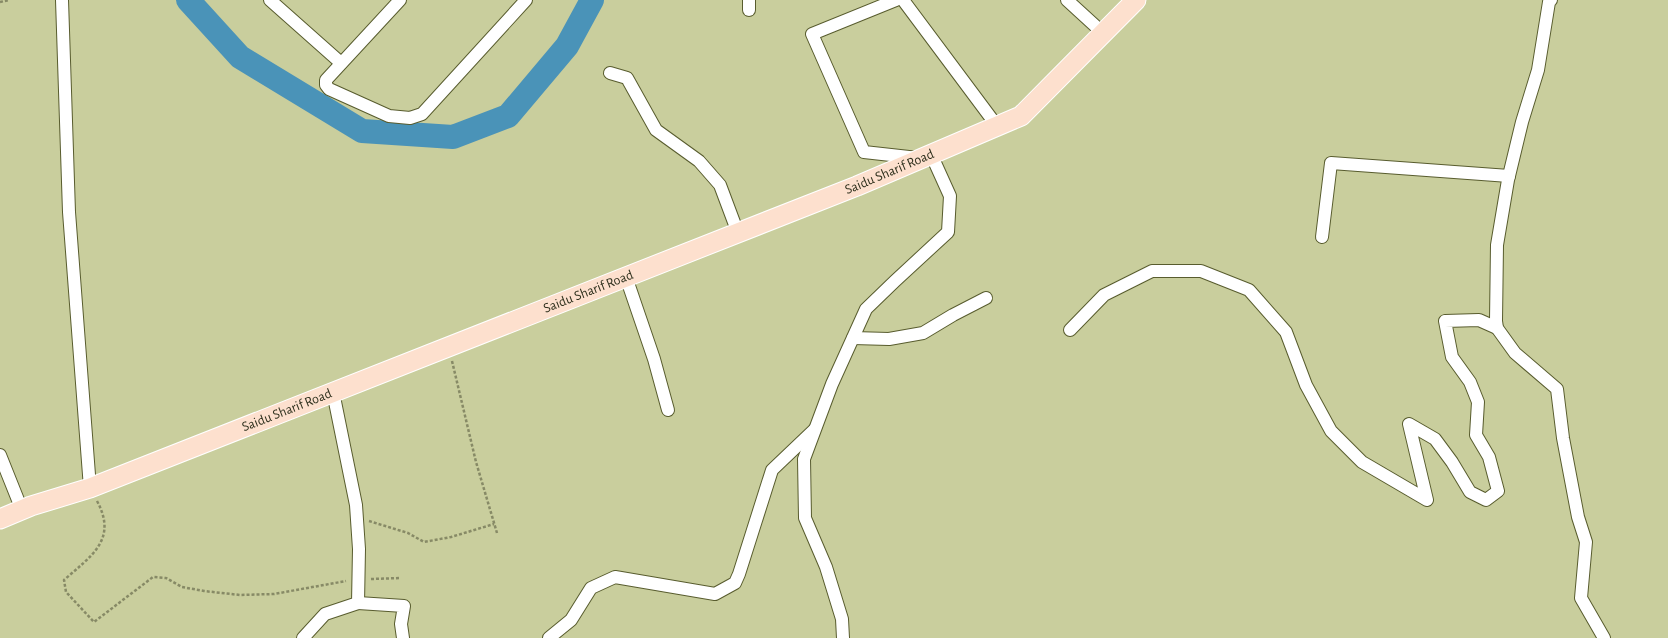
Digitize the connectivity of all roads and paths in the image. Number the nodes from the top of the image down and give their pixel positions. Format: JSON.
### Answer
{"nodes":[{"id":1,"x":8,"y":0,"type":"edge"},
{"id":2,"x":62,"y":0,"type":"edge"},
{"id":3,"x":270,"y":0,"type":"edge"},
{"id":4,"x":400,"y":0,"type":"edge"},
{"id":5,"x":526,"y":0,"type":"edge"},
{"id":6,"x":896,"y":0,"type":"edge"},
{"id":7,"x":903,"y":0,"type":"edge"},
{"id":8,"x":1067,"y":0,"type":"edge"},
{"id":9,"x":1136,"y":0,"type":"edge"},
{"id":10,"x":1551,"y":0,"type":"edge"},
{"id":11,"x":0,"y":2,"type":"edge"},
{"id":12,"x":1102,"y":34,"type":"junction"},
{"id":13,"x":341,"y":63,"type":"junction"},
{"id":14,"x":610,"y":73,"type":"dead end"},
{"id":15,"x":996,"y":126,"type":"junction"},
{"id":16,"x":926,"y":156,"type":"junction"},
{"id":17,"x":1509,"y":176,"type":"junction"},
{"id":18,"x":738,"y":233,"type":"junction"},
{"id":19,"x":1322,"y":237,"type":"dead end"},
{"id":20,"x":626,"y":277,"type":"junction"},
{"id":21,"x":986,"y":298,"type":"dead end"},
{"id":22,"x":1497,"y":328,"type":"junction"},
{"id":23,"x":1070,"y":330,"type":"dead end"},
{"id":24,"x":853,"y":338,"type":"junction"},
{"id":25,"x":449,"y":347,"type":"junction"},
{"id":26,"x":333,"y":392,"type":"junction"},
{"id":27,"x":668,"y":410,"type":"dead end"},
{"id":28,"x":816,"y":428,"type":"junction"},
{"id":29,"x":0,"y":455,"type":"edge"},
{"id":30,"x":90,"y":488,"type":"junction"},
{"id":31,"x":22,"y":510,"type":"junction"},
{"id":32,"x":357,"y":517,"type":"junction"},
{"id":33,"x":0,"y":519,"type":"edge"},
{"id":34,"x":494,"y":524,"type":"junction"},
{"id":35,"x":496,"y":534,"type":"dead end"},
{"id":36,"x":400,"y":578,"type":"dead end"},
{"id":37,"x":359,"y":581,"type":"junction"},
{"id":38,"x":358,"y":603,"type":"junction"},
{"id":39,"x":303,"y":638,"type":"edge"},
{"id":40,"x":403,"y":638,"type":"edge"},
{"id":41,"x":549,"y":638,"type":"edge"},
{"id":42,"x":843,"y":638,"type":"edge"},
{"id":43,"x":1604,"y":638,"type":"edge"}],
"edges":[{"from":1,"to":11,"type":"path"},
{"from":2,"to":30,"type":"street"},
{"from":3,"to":13,"type":"street"},
{"from":4,"to":13,"type":"street"},
{"from":5,"to":13,"type":"street"},
{"from":6,"to":16,"type":"street"},
{"from":7,"to":15,"type":"street"},
{"from":8,"to":12,"type":"street"},
{"from":9,"to":12,"type":"main road","name":"Saidu Sharif Road"},
{"from":10,"to":17,"type":"street"},
{"from":12,"to":15,"type":"main road","name":"Saidu Sharif Road"},
{"from":14,"to":18,"type":"street"},
{"from":15,"to":16,"type":"main road","name":"Saidu Sharif Road"},
{"from":16,"to":18,"type":"main road","name":"Saidu Sharif Road"},
{"from":16,"to":24,"type":"street"},
{"from":17,"to":19,"type":"street"},
{"from":17,"to":22,"type":"street"},
{"from":18,"to":20,"type":"main road","name":"Saidu Sharif Road"},
{"from":20,"to":25,"type":"main road","name":"Saidu Sharif Road"},
{"from":20,"to":27,"type":"street"},
{"from":21,"to":24,"type":"street"},
{"from":22,"to":23,"type":"street"},
{"from":22,"to":43,"type":"street"},
{"from":24,"to":28,"type":"street"},
{"from":25,"to":26,"type":"main road","name":"Saidu Sharif Road"},
{"from":25,"to":34,"type":"path"},
{"from":26,"to":30,"type":"main road","name":"Saidu Sharif Road"},
{"from":26,"to":32,"type":"street"},
{"from":28,"to":41,"type":"street"},
{"from":28,"to":42,"type":"street"},
{"from":29,"to":31,"type":"street"},
{"from":30,"to":31,"type":"main road","name":"Saidu Sharif Road"},
{"from":30,"to":37,"type":"path"},
{"from":31,"to":33,"type":"main road","name":"Saidu Sharif Road"},
{"from":32,"to":34,"type":"path"},
{"from":32,"to":37,"type":"street"},
{"from":34,"to":35,"type":"path"},
{"from":36,"to":37,"type":"path"},
{"from":37,"to":38,"type":"street"},
{"from":38,"to":39,"type":"street"},
{"from":38,"to":40,"type":"street"}]}
